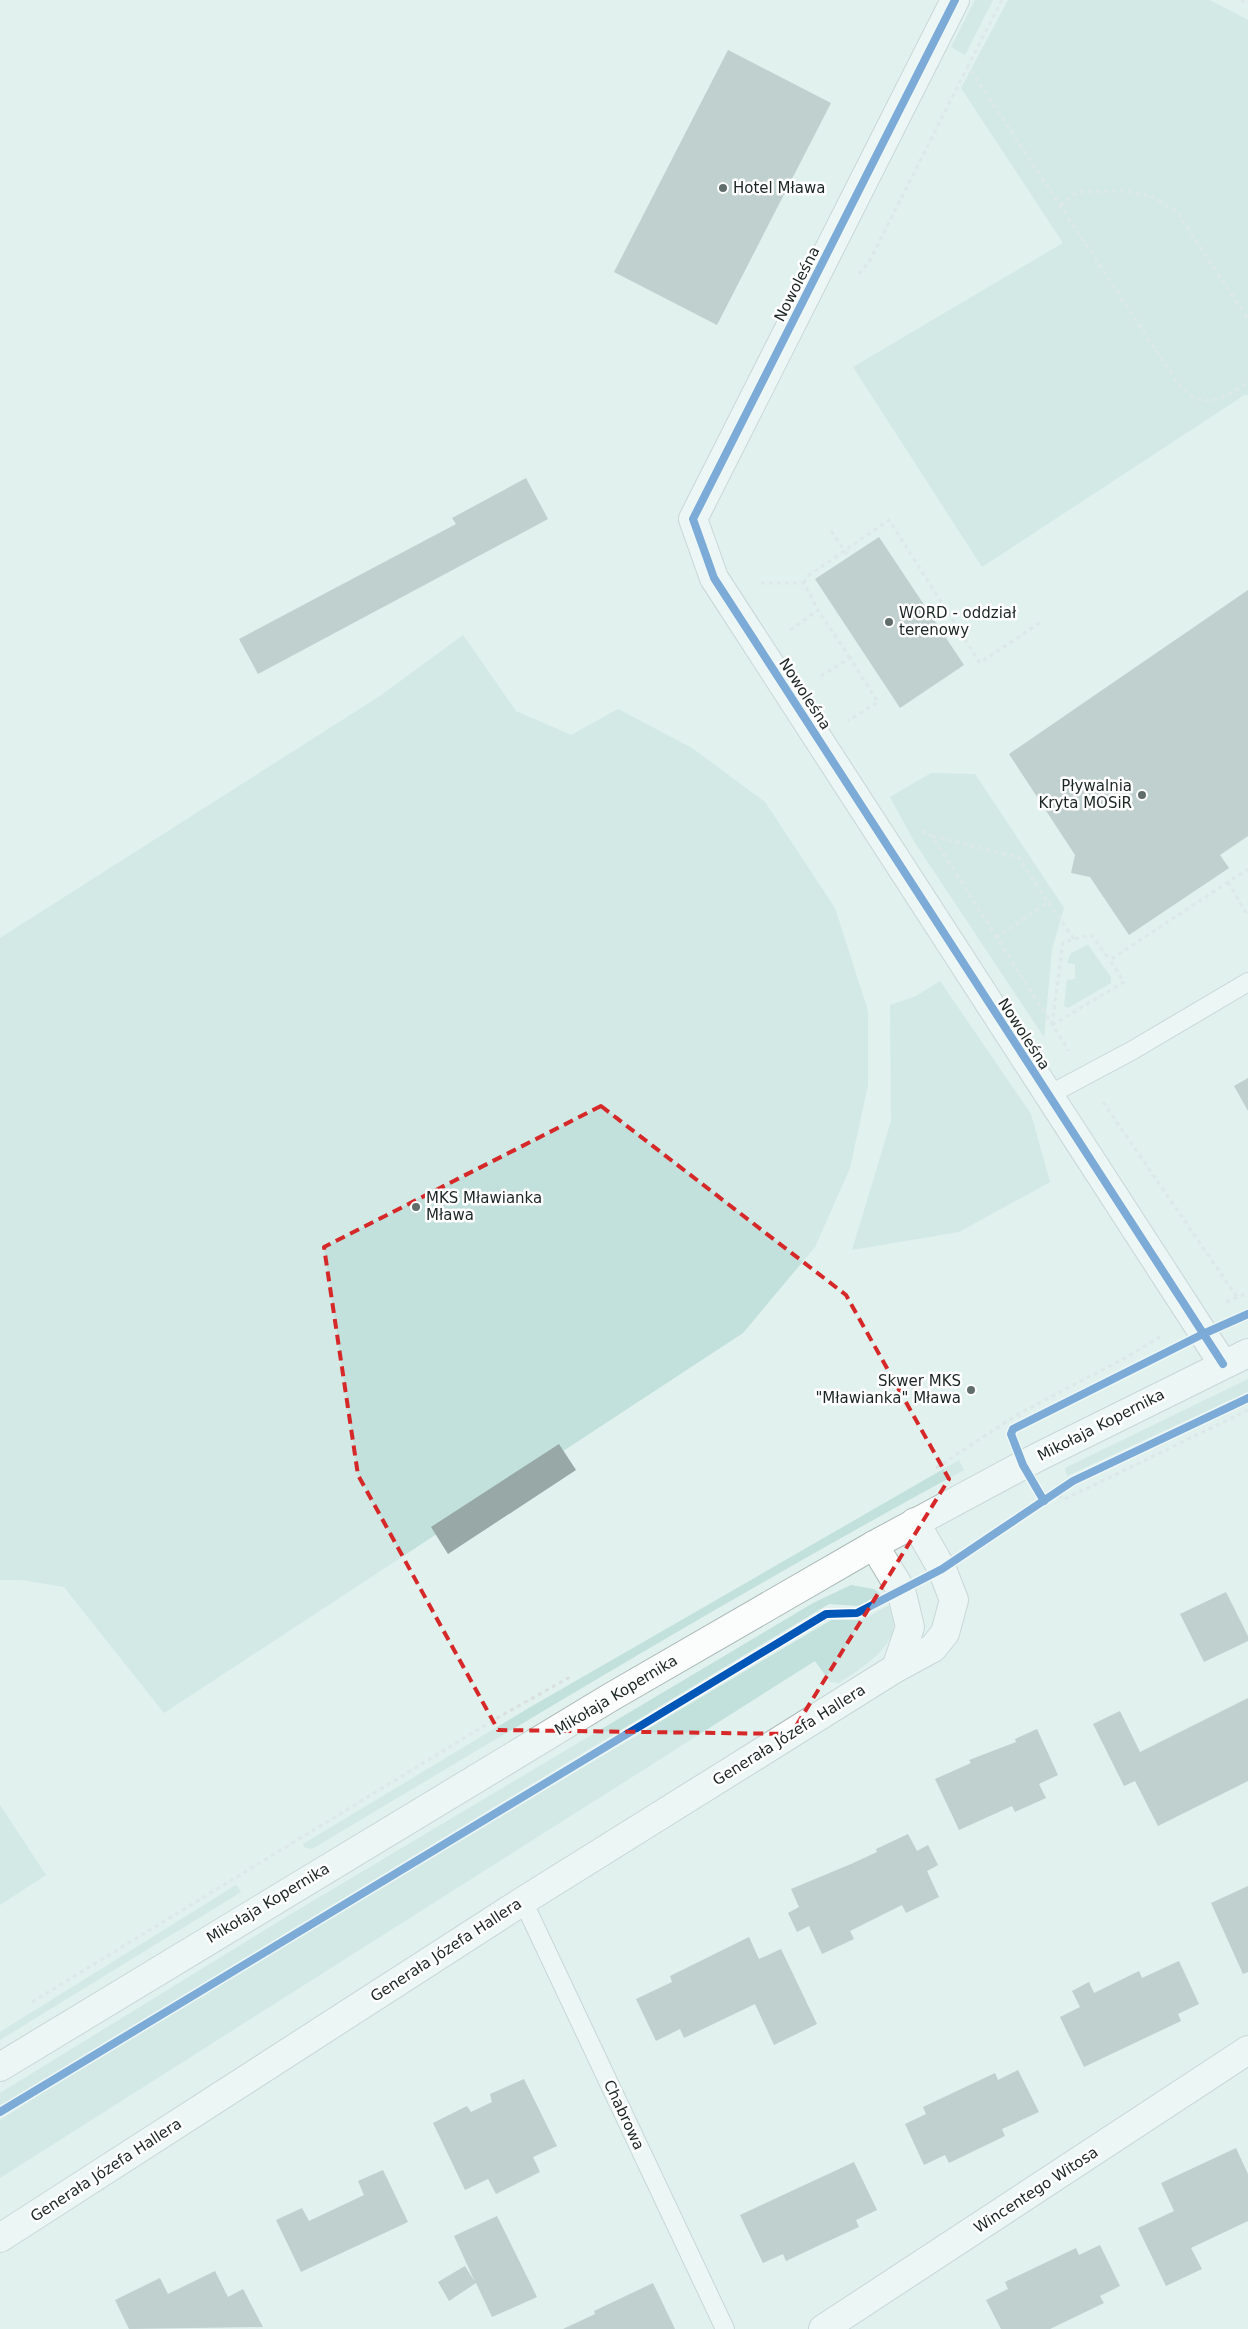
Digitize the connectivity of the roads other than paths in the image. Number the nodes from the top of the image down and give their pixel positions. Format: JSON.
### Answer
{"nodes":[{"id":1,"x":955,"y":0,"type":"edge"},
{"id":2,"x":1248,"y":982,"type":"edge"},
{"id":3,"x":1047,"y":1096,"type":"junction"},
{"id":4,"x":1248,"y":1353,"type":"edge"},
{"id":5,"x":1223,"y":1364,"type":"junction"},
{"id":6,"x":915,"y":1522,"type":"junction"},
{"id":7,"x":874,"y":1545,"type":"junction"},
{"id":8,"x":896,"y":1668,"type":"junction"},
{"id":9,"x":522,"y":1901,"type":"junction"},
{"id":10,"x":1248,"y":2050,"type":"edge"},
{"id":11,"x":0,"y":2066,"type":"edge"},
{"id":12,"x":0,"y":2238,"type":"edge"},
{"id":13,"x":725,"y":2329,"type":"edge"},
{"id":14,"x":824,"y":2329,"type":"edge"}],
"edges":[{"from":1,"to":3,"type":"street","name":"Nowoleśna"},
{"from":2,"to":3,"type":"lane"},
{"from":3,"to":5,"type":"street","name":"Nowoleśna"},
{"from":4,"to":5,"type":"street","name":"Mikołaja Kopernika"},
{"from":5,"to":6,"type":"street","name":"Mikołaja Kopernika"},
{"from":6,"to":7,"type":"street","name":"Mikołaja Kopernika"},
{"from":6,"to":8,"type":"street","name":"Generała Józefa Hallera"},
{"from":7,"to":8,"type":"street"},
{"from":7,"to":11,"type":"street","name":"Mikołaja Kopernika"},
{"from":8,"to":9,"type":"street","name":"Generała Józefa Hallera"},
{"from":9,"to":12,"type":"street","name":"Generała Józefa Hallera"},
{"from":9,"to":13,"type":"lane","name":"Chabrowa"},
{"from":10,"to":14,"type":"street","name":"Wincentego Witosa"}]}
